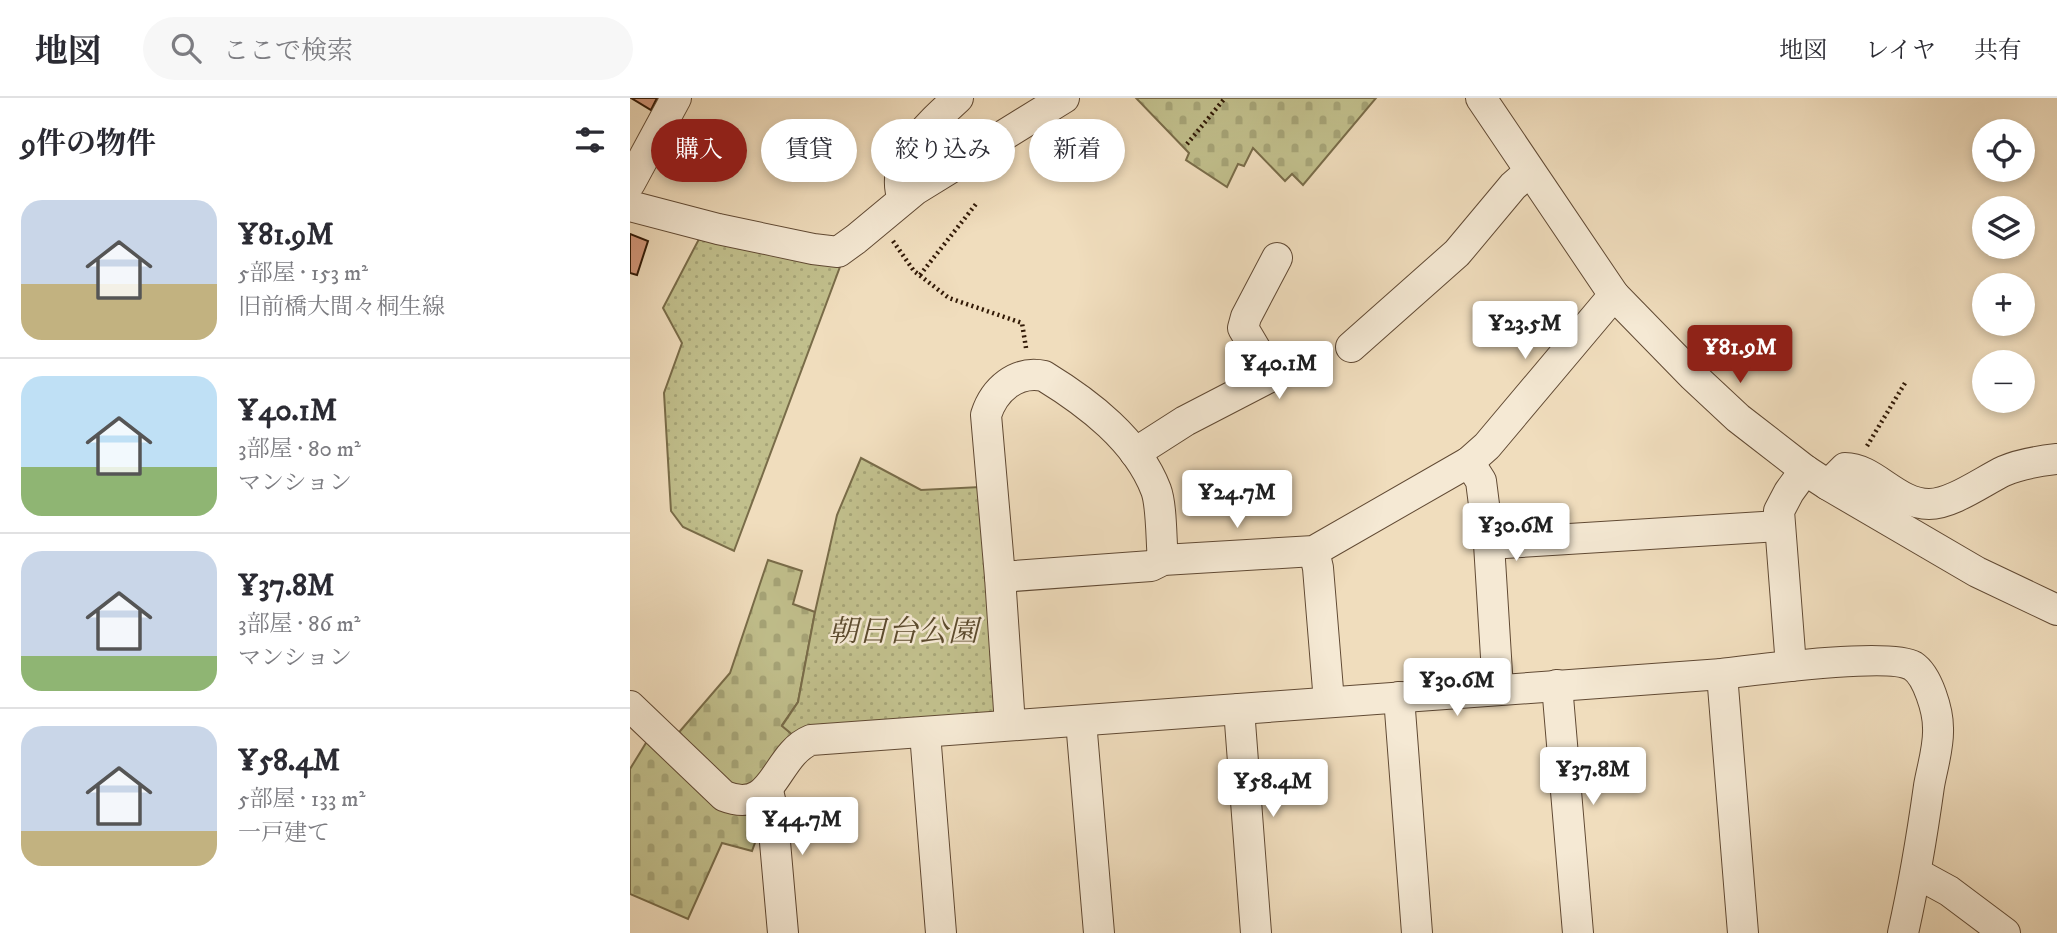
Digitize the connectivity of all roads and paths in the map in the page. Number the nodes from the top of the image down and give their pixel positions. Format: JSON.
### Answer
{"nodes":[{"id":1,"x":676,"y":98,"type":"edge"},
{"id":2,"x":958,"y":98,"type":"edge"},
{"id":3,"x":1064,"y":98,"type":"edge"},
{"id":4,"x":1225,"y":98,"type":"edge"},
{"id":5,"x":1481,"y":98,"type":"edge"},
{"id":6,"x":1187,"y":144,"type":"dead end"},
{"id":7,"x":1529,"y":172,"type":"junction"},
{"id":8,"x":630,"y":183,"type":"edge"},
{"id":9,"x":903,"y":199,"type":"junction"},
{"id":10,"x":976,"y":204,"type":"dead end"},
{"id":11,"x":630,"y":206,"type":"edge"},
{"id":12,"x":879,"y":219,"type":"junction"},
{"id":13,"x":1277,"y":258,"type":"dead end"},
{"id":14,"x":920,"y":275,"type":"junction"},
{"id":15,"x":1614,"y":295,"type":"junction"},
{"id":16,"x":1351,"y":347,"type":"dead end"},
{"id":17,"x":1031,"y":373,"type":"junction"},
{"id":18,"x":1905,"y":383,"type":"dead end"},
{"id":19,"x":1135,"y":453,"type":"junction"},
{"id":20,"x":2057,"y":459,"type":"edge"},
{"id":21,"x":1469,"y":461,"type":"junction"},
{"id":22,"x":1854,"y":468,"type":"junction"},
{"id":23,"x":1817,"y":478,"type":"junction"},
{"id":24,"x":1779,"y":526,"type":"junction"},
{"id":25,"x":1489,"y":544,"type":"junction"},
{"id":26,"x":1314,"y":551,"type":"junction"},
{"id":27,"x":1163,"y":560,"type":"junction"},
{"id":28,"x":1000,"y":577,"type":"junction"},
{"id":29,"x":2057,"y":610,"type":"edge"},
{"id":30,"x":1791,"y":666,"type":"junction"},
{"id":31,"x":1723,"y":674,"type":"junction"},
{"id":32,"x":1557,"y":685,"type":"junction"},
{"id":33,"x":1498,"y":689,"type":"junction"},
{"id":34,"x":1399,"y":697,"type":"junction"},
{"id":35,"x":1329,"y":702,"type":"junction"},
{"id":36,"x":630,"y":706,"type":"edge"},
{"id":37,"x":1239,"y":709,"type":"junction"},
{"id":38,"x":1082,"y":721,"type":"junction"},
{"id":39,"x":1010,"y":725,"type":"junction"},
{"id":40,"x":925,"y":733,"type":"junction"},
{"id":41,"x":768,"y":791,"type":"junction"},
{"id":42,"x":1916,"y":873,"type":"junction"},
{"id":43,"x":783,"y":933,"type":"edge"},
{"id":44,"x":941,"y":933,"type":"edge"},
{"id":45,"x":1099,"y":933,"type":"edge"},
{"id":46,"x":1256,"y":933,"type":"edge"},
{"id":47,"x":1417,"y":933,"type":"edge"},
{"id":48,"x":1578,"y":933,"type":"edge"},
{"id":49,"x":1743,"y":933,"type":"edge"},
{"id":50,"x":1903,"y":933,"type":"edge"},
{"id":51,"x":2005,"y":933,"type":"edge"}],
"edges":[{"from":1,"to":8,"type":"street"},
{"from":2,"to":9,"type":"street"},
{"from":3,"to":9,"type":"street"},
{"from":4,"to":6,"type":"path"},
{"from":5,"to":7,"type":"street"},
{"from":7,"to":15,"type":"street"},
{"from":7,"to":16,"type":"street"},
{"from":9,"to":12,"type":"street"},
{"from":10,"to":14,"type":"path"},
{"from":11,"to":12,"type":"street"},
{"from":12,"to":14,"type":"path"},
{"from":13,"to":19,"type":"street"},
{"from":14,"to":17,"type":"path"},
{"from":15,"to":21,"type":"street"},
{"from":15,"to":23,"type":"street"},
{"from":17,"to":19,"type":"street"},
{"from":17,"to":28,"type":"street"},
{"from":18,"to":22,"type":"path"},
{"from":19,"to":27,"type":"street"},
{"from":20,"to":22,"type":"street"},
{"from":21,"to":25,"type":"street"},
{"from":21,"to":26,"type":"street"},
{"from":22,"to":23,"type":"street"},
{"from":23,"to":24,"type":"street"},
{"from":23,"to":29,"type":"street"},
{"from":24,"to":25,"type":"street"},
{"from":24,"to":30,"type":"street"},
{"from":25,"to":33,"type":"street"},
{"from":26,"to":27,"type":"street"},
{"from":26,"to":35,"type":"street"},
{"from":27,"to":28,"type":"street"},
{"from":28,"to":39,"type":"street"},
{"from":30,"to":31,"type":"street"},
{"from":30,"to":42,"type":"street"},
{"from":31,"to":32,"type":"street"},
{"from":31,"to":49,"type":"street"},
{"from":32,"to":33,"type":"street"},
{"from":32,"to":48,"type":"street"},
{"from":33,"to":34,"type":"street"},
{"from":34,"to":35,"type":"street"},
{"from":34,"to":47,"type":"street"},
{"from":35,"to":37,"type":"street"},
{"from":36,"to":41,"type":"street"},
{"from":37,"to":38,"type":"street"},
{"from":37,"to":46,"type":"street"},
{"from":38,"to":39,"type":"street"},
{"from":38,"to":45,"type":"street"},
{"from":39,"to":40,"type":"street"},
{"from":40,"to":41,"type":"street"},
{"from":40,"to":44,"type":"street"},
{"from":41,"to":43,"type":"street"},
{"from":42,"to":50,"type":"street"},
{"from":42,"to":51,"type":"street"}]}
